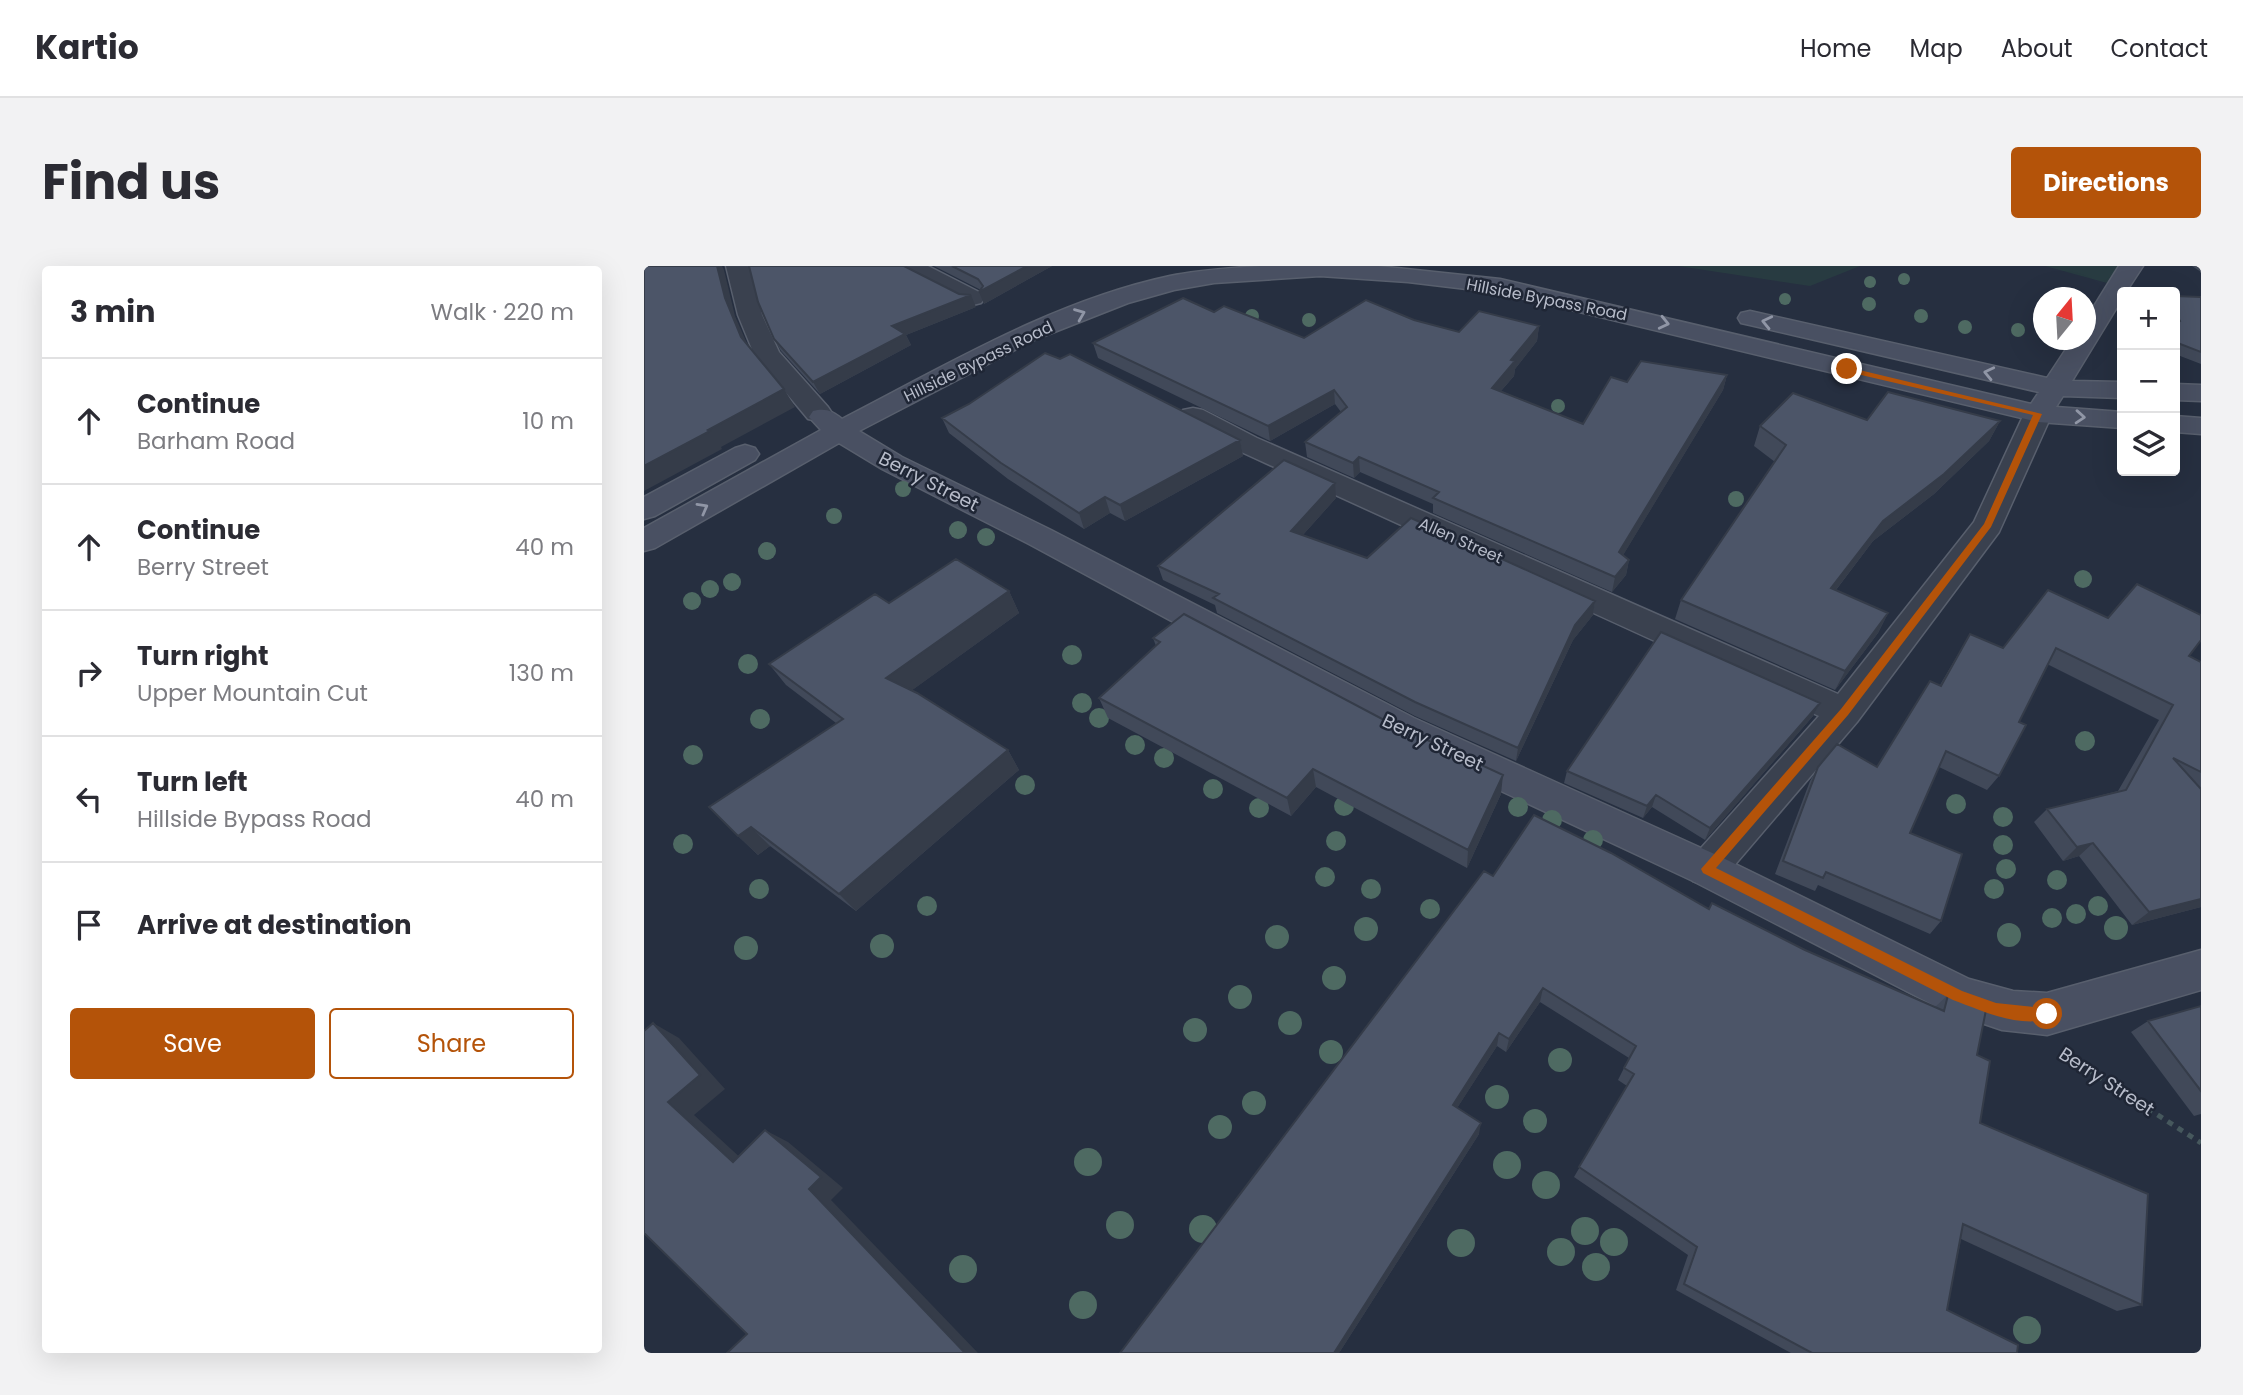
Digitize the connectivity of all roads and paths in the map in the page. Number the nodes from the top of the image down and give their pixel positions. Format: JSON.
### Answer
{"nodes":[{"id":1,"x":738,"y":266,"type":"edge"},
{"id":2,"x":910,"y":266,"type":"edge"},
{"id":3,"x":1167,"y":266,"type":"edge"},
{"id":4,"x":2131,"y":266,"type":"edge"},
{"id":5,"x":973,"y":298,"type":"dead end"},
{"id":6,"x":1722,"y":312,"type":"dead end"},
{"id":7,"x":964,"y":338,"type":"dead end"},
{"id":8,"x":2117,"y":391,"type":"edge"},
{"id":9,"x":2180,"y":392,"type":"edge"},
{"id":10,"x":2201,"y":393,"type":"edge"},
{"id":11,"x":2047,"y":401,"type":"junction"},
{"id":12,"x":1173,"y":407,"type":"edge"},
{"id":13,"x":824,"y":417,"type":"junction"},
{"id":14,"x":2117,"y":419,"type":"edge"},
{"id":15,"x":2180,"y":424,"type":"edge"},
{"id":16,"x":2201,"y":426,"type":"edge"},
{"id":17,"x":764,"y":443,"type":"dead end"},
{"id":18,"x":644,"y":509,"type":"edge"},
{"id":19,"x":644,"y":541,"type":"edge"},
{"id":20,"x":1844,"y":712,"type":"junction"},
{"id":21,"x":1707,"y":869,"type":"junction"},
{"id":22,"x":2201,"y":970,"type":"edge"},
{"id":23,"x":2064,"y":1054,"type":"dead end"},
{"id":24,"x":2201,"y":1143,"type":"edge"}],
"edges":[{"from":1,"to":13,"type":"street","name":"Berry Street"},
{"from":2,"to":5,"type":"street"},
{"from":3,"to":7,"type":"main road","name":"Hillside Bypass Road"},
{"from":4,"to":11,"type":"main road"},
{"from":11,"to":6,"type":"main road","name":"Hillside Bypass Road","one_way":true},
{"from":8,"to":11,"type":"main road","name":"Hillside Bypass Road"},
{"from":9,"to":10,"type":"main road"},
{"from":13,"to":11,"type":"main road","name":"Hillside Bypass Road","one_way":true},
{"from":11,"to":14,"type":"main road","name":"Hillside Bypass Road","one_way":true},
{"from":11,"to":20,"type":"street"},
{"from":12,"to":20,"type":"street","name":"Allen Street"},
{"from":19,"to":13,"type":"main road","name":"Hillside Bypass Road","one_way":true},
{"from":13,"to":21,"type":"main road","name":"Berry Street"},
{"from":15,"to":16,"type":"main road"},
{"from":17,"to":18,"type":"main road"},
{"from":20,"to":21,"type":"street"},
{"from":21,"to":22,"type":"main road","name":"Berry Street"},
{"from":23,"to":24,"type":"path","name":"Berry Street"}]}
